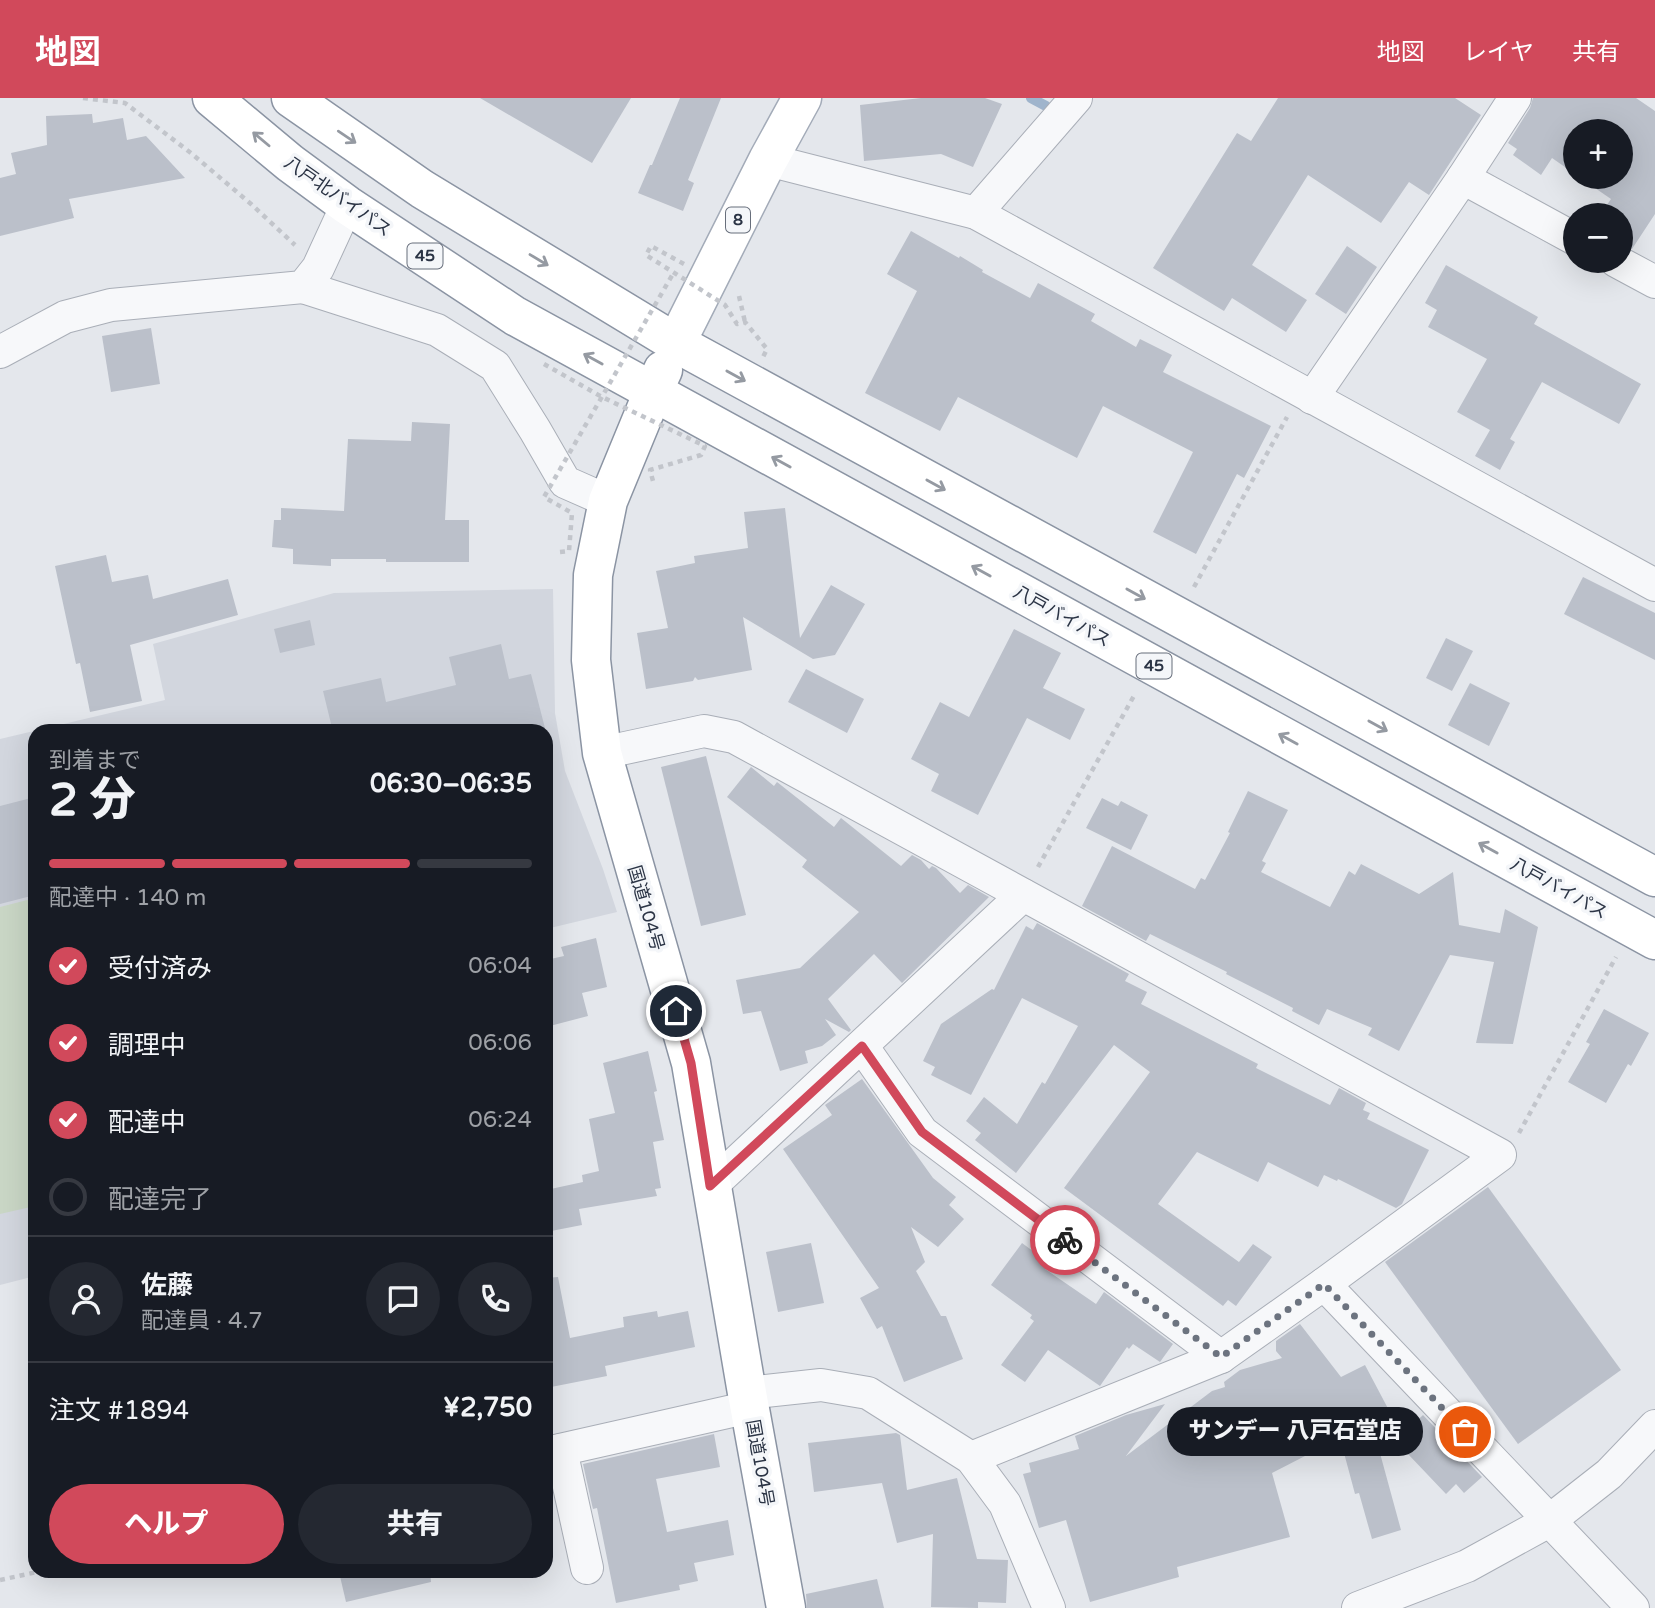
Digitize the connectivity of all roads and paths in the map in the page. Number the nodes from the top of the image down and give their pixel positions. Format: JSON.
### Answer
{"nodes":[{"id":1,"x":83,"y":98,"type":"edge"},
{"id":2,"x":212,"y":98,"type":"edge"},
{"id":3,"x":291,"y":98,"type":"edge"},
{"id":4,"x":802,"y":98,"type":"edge"},
{"id":5,"x":1076,"y":98,"type":"edge"},
{"id":6,"x":1515,"y":98,"type":"edge"},
{"id":7,"x":768,"y":160,"type":"junction"},
{"id":8,"x":1463,"y":178,"type":"junction"},
{"id":9,"x":347,"y":205,"type":"junction"},
{"id":10,"x":975,"y":213,"type":"junction"},
{"id":11,"x":1563,"y":232,"type":"edge"},
{"id":12,"x":684,"y":264,"type":"dead end"},
{"id":13,"x":1633,"y":270,"type":"edge"},
{"id":14,"x":674,"y":272,"type":"junction"},
{"id":15,"x":311,"y":277,"type":"junction"},
{"id":16,"x":1655,"y":282,"type":"edge"},
{"id":17,"x":677,"y":343,"type":"junction"},
{"id":18,"x":0,"y":352,"type":"edge"},
{"id":19,"x":763,"y":357,"type":"dead end"},
{"id":20,"x":544,"y":364,"type":"dead end"},
{"id":21,"x":653,"y":392,"type":"junction"},
{"id":22,"x":602,"y":397,"type":"junction"},
{"id":23,"x":1312,"y":398,"type":"junction"},
{"id":24,"x":1287,"y":417,"type":"dead end"},
{"id":25,"x":653,"y":481,"type":"dead end"},
{"id":26,"x":608,"y":501,"type":"junction"},
{"id":27,"x":560,"y":552,"type":"dead end"},
{"id":28,"x":1655,"y":585,"type":"edge"},
{"id":29,"x":1191,"y":594,"type":"dead end"},
{"id":30,"x":1140,"y":684,"type":"dead end"},
{"id":31,"x":602,"y":753,"type":"junction"},
{"id":32,"x":1655,"y":877,"type":"edge"},
{"id":33,"x":1023,"y":895,"type":"junction"},
{"id":34,"x":1638,"y":945,"type":"edge"},
{"id":35,"x":862,"y":1046,"type":"junction"},
{"id":36,"x":1500,"y":1155,"type":"junction"},
{"id":37,"x":710,"y":1186,"type":"junction"},
{"id":38,"x":1324,"y":1284,"type":"junction"},
{"id":39,"x":1221,"y":1357,"type":"junction"},
{"id":40,"x":748,"y":1400,"type":"junction"},
{"id":41,"x":1655,"y":1426,"type":"edge"},
{"id":42,"x":553,"y":1451,"type":"edge"},
{"id":43,"x":971,"y":1458,"type":"junction"},
{"id":44,"x":1549,"y":1521,"type":"junction"},
{"id":45,"x":586,"y":1568,"type":"dead end"},
{"id":46,"x":28,"y":1574,"type":"edge"},
{"id":47,"x":0,"y":1580,"type":"edge"},
{"id":48,"x":786,"y":1608,"type":"edge"},
{"id":49,"x":1049,"y":1608,"type":"edge"},
{"id":50,"x":1358,"y":1608,"type":"edge"},
{"id":51,"x":1633,"y":1608,"type":"edge"}],
"edges":[{"from":1,"to":15,"type":"path"},
{"from":9,"to":2,"type":"main road","name":"八戸北バイパス","number":"45","one_way":true},
{"from":3,"to":17,"type":"main road","one_way":true},
{"from":4,"to":7,"type":"main road","number":"8"},
{"from":5,"to":10,"type":"street"},
{"from":6,"to":8,"type":"street"},
{"from":7,"to":10,"type":"street"},
{"from":7,"to":17,"type":"main road","number":"8"},
{"from":8,"to":11,"type":"street"},
{"from":8,"to":23,"type":"street"},
{"from":9,"to":15,"type":"street"},
{"from":21,"to":9,"type":"main road","name":"八戸北バイパス","number":"45","one_way":true},
{"from":10,"to":23,"type":"street"},
{"from":12,"to":14,"type":"path","bridge":true},
{"from":13,"to":16,"type":"street"},
{"from":14,"to":19,"type":"path","bridge":true},
{"from":14,"to":22,"type":"path","bridge":true},
{"from":15,"to":18,"type":"street"},
{"from":15,"to":26,"type":"street"},
{"from":17,"to":21,"type":"main road","name":"国道104号"},
{"from":17,"to":32,"type":"main road","one_way":true},
{"from":20,"to":22,"type":"path","bridge":true},
{"from":21,"to":26,"type":"main road","name":"国道104号"},
{"from":34,"to":21,"type":"main road","name":"八戸バイパス","number":"45","one_way":true},
{"from":22,"to":25,"type":"path","bridge":true},
{"from":22,"to":27,"type":"path","bridge":true},
{"from":23,"to":28,"type":"street"},
{"from":24,"to":29,"type":"path"},
{"from":26,"to":31,"type":"main road","name":"国道104号"},
{"from":30,"to":33,"type":"path"},
{"from":31,"to":33,"type":"street"},
{"from":31,"to":37,"type":"main road","name":"国道104号"},
{"from":33,"to":35,"type":"street"},
{"from":33,"to":36,"type":"street"},
{"from":34,"to":36,"type":"path"},
{"from":35,"to":37,"type":"street"},
{"from":35,"to":39,"type":"street"},
{"from":36,"to":38,"type":"street"},
{"from":37,"to":40,"type":"main road","name":"国道104号"},
{"from":38,"to":39,"type":"street"},
{"from":38,"to":44,"type":"street"},
{"from":39,"to":43,"type":"street"},
{"from":40,"to":42,"type":"street"},
{"from":40,"to":43,"type":"street"},
{"from":40,"to":48,"type":"main road","name":"国道104号"},
{"from":41,"to":44,"type":"street"},
{"from":42,"to":45,"type":"street"},
{"from":43,"to":49,"type":"street"},
{"from":44,"to":50,"type":"street"},
{"from":44,"to":51,"type":"street"},
{"from":46,"to":47,"type":"path"}]}
